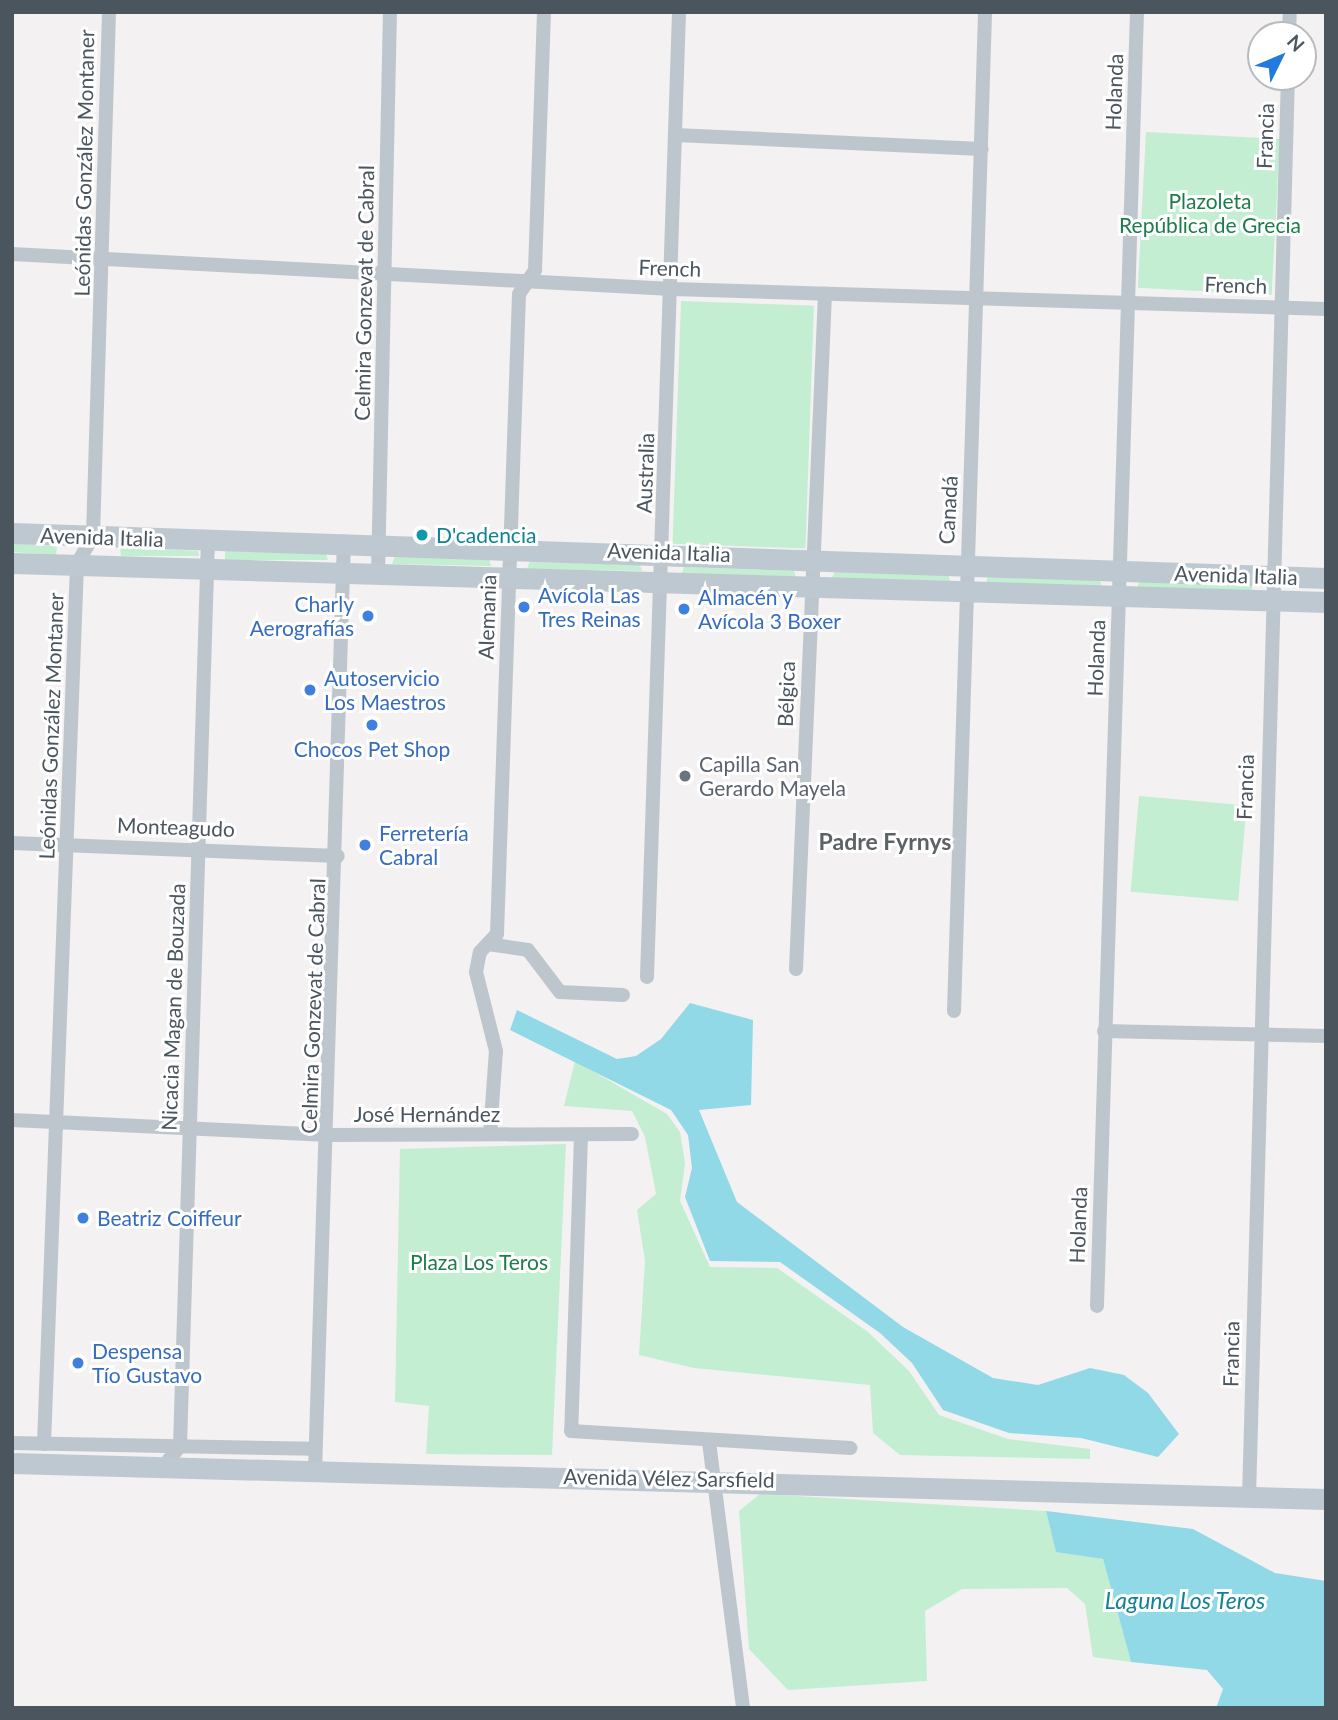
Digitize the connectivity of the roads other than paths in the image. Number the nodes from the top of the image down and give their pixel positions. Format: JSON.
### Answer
{"nodes":[{"id":1,"x":109,"y":12,"type":"edge"},
{"id":2,"x":390,"y":12,"type":"edge"},
{"id":3,"x":544,"y":12,"type":"edge"},
{"id":4,"x":679,"y":12,"type":"edge"},
{"id":5,"x":985,"y":12,"type":"edge"},
{"id":6,"x":1138,"y":12,"type":"edge"},
{"id":7,"x":1288,"y":91,"type":"edge"},
{"id":8,"x":675,"y":135,"type":"junction"},
{"id":9,"x":982,"y":149,"type":"junction"},
{"id":10,"x":12,"y":254,"type":"edge"},
{"id":11,"x":104,"y":257,"type":"junction"},
{"id":12,"x":386,"y":273,"type":"junction"},
{"id":13,"x":526,"y":282,"type":"junction"},
{"id":14,"x":672,"y":289,"type":"junction"},
{"id":15,"x":825,"y":294,"type":"junction"},
{"id":16,"x":980,"y":297,"type":"junction"},
{"id":17,"x":1128,"y":302,"type":"junction"},
{"id":18,"x":1280,"y":308,"type":"junction"},
{"id":19,"x":1326,"y":309,"type":"edge"},
{"id":20,"x":12,"y":533,"type":"edge"},
{"id":21,"x":93,"y":536,"type":"junction"},
{"id":22,"x":208,"y":541,"type":"junction"},
{"id":23,"x":344,"y":541,"type":"junction"},
{"id":24,"x":380,"y":543,"type":"junction"},
{"id":25,"x":510,"y":546,"type":"junction"},
{"id":26,"x":663,"y":552,"type":"junction"},
{"id":27,"x":814,"y":557,"type":"junction"},
{"id":28,"x":12,"y":563,"type":"edge"},
{"id":29,"x":77,"y":564,"type":"junction"},
{"id":30,"x":966,"y":565,"type":"junction"},
{"id":31,"x":207,"y":567,"type":"junction"},
{"id":32,"x":1120,"y":571,"type":"junction"},
{"id":33,"x":342,"y":573,"type":"junction"},
{"id":34,"x":378,"y":574,"type":"junction"},
{"id":35,"x":1271,"y":576,"type":"junction"},
{"id":36,"x":1326,"y":578,"type":"edge"},
{"id":37,"x":510,"y":580,"type":"junction"},
{"id":38,"x":658,"y":583,"type":"junction"},
{"id":39,"x":812,"y":588,"type":"junction"},
{"id":40,"x":966,"y":592,"type":"junction"},
{"id":41,"x":1119,"y":598,"type":"junction"},
{"id":42,"x":1271,"y":600,"type":"junction"},
{"id":43,"x":1326,"y":602,"type":"edge"},
{"id":44,"x":12,"y":843,"type":"edge"},
{"id":45,"x":68,"y":845,"type":"junction"},
{"id":46,"x":199,"y":847,"type":"junction"},
{"id":47,"x":338,"y":856,"type":"junction"},
{"id":48,"x":488,"y":944,"type":"junction"},
{"id":49,"x":796,"y":969,"type":"dead end"},
{"id":50,"x":647,"y":977,"type":"dead end"},
{"id":51,"x":623,"y":995,"type":"dead end"},
{"id":52,"x":954,"y":1010,"type":"dead end"},
{"id":53,"x":1104,"y":1031,"type":"junction"},
{"id":54,"x":1259,"y":1035,"type":"junction"},
{"id":55,"x":1326,"y":1036,"type":"edge"},
{"id":56,"x":12,"y":1120,"type":"edge"},
{"id":57,"x":58,"y":1122,"type":"junction"},
{"id":58,"x":190,"y":1127,"type":"junction"},
{"id":59,"x":490,"y":1134,"type":"junction"},
{"id":60,"x":632,"y":1134,"type":"dead end"},
{"id":61,"x":330,"y":1135,"type":"junction"},
{"id":62,"x":581,"y":1136,"type":"junction"},
{"id":63,"x":1097,"y":1306,"type":"dead end"},
{"id":64,"x":709,"y":1442,"type":"junction"},
{"id":65,"x":12,"y":1443,"type":"edge"},
{"id":66,"x":44,"y":1444,"type":"junction"},
{"id":67,"x":180,"y":1446,"type":"junction"},
{"id":68,"x":850,"y":1448,"type":"dead end"},
{"id":69,"x":314,"y":1449,"type":"junction"},
{"id":70,"x":12,"y":1463,"type":"edge"},
{"id":71,"x":163,"y":1467,"type":"junction"},
{"id":72,"x":315,"y":1472,"type":"junction"},
{"id":73,"x":713,"y":1478,"type":"junction"},
{"id":74,"x":1249,"y":1498,"type":"junction"},
{"id":75,"x":1326,"y":1499,"type":"edge"},
{"id":76,"x":743,"y":1708,"type":"edge"}],
"edges":[{"from":1,"to":11,"type":"street","name":"Leónidas González Montaner"},
{"from":2,"to":12,"type":"street","name":"Celmira Gonzevat de Cabral"},
{"from":3,"to":13,"type":"street","name":"Alemania"},
{"from":4,"to":8,"type":"street","name":"Australia"},
{"from":5,"to":9,"type":"street","name":"Canadá"},
{"from":6,"to":17,"type":"street","name":"Holanda"},
{"from":7,"to":18,"type":"street","name":"Francia"},
{"from":8,"to":9,"type":"street"},
{"from":8,"to":14,"type":"street","name":"Australia"},
{"from":9,"to":16,"type":"street","name":"Canadá"},
{"from":10,"to":11,"type":"street","name":"French"},
{"from":11,"to":12,"type":"street","name":"French"},
{"from":11,"to":21,"type":"street","name":"Leónidas González Montaner"},
{"from":12,"to":13,"type":"street","name":"French"},
{"from":12,"to":24,"type":"street","name":"Celmira Gonzevat de Cabral"},
{"from":13,"to":14,"type":"street","name":"French"},
{"from":13,"to":25,"type":"street","name":"Alemania"},
{"from":14,"to":15,"type":"street","name":"French"},
{"from":14,"to":26,"type":"street","name":"Australia"},
{"from":15,"to":16,"type":"street","name":"French"},
{"from":15,"to":27,"type":"street","name":"Bélgica"},
{"from":16,"to":17,"type":"street","name":"French"},
{"from":16,"to":30,"type":"street","name":"Canadá"},
{"from":17,"to":18,"type":"street","name":"French"},
{"from":17,"to":32,"type":"street","name":"Holanda"},
{"from":18,"to":19,"type":"street","name":"French"},
{"from":18,"to":35,"type":"street","name":"Francia"},
{"from":20,"to":21,"type":"main road","name":"Avenida Italia"},
{"from":21,"to":22,"type":"main road","name":"Avenida Italia"},
{"from":21,"to":29,"type":"street","name":"Leónidas González Montaner"},
{"from":22,"to":23,"type":"main road","name":"Avenida Italia"},
{"from":22,"to":31,"type":"street","name":"Nicacia Magan de Bouzada"},
{"from":23,"to":24,"type":"main road","name":"Avenida Italia"},
{"from":23,"to":33,"type":"street","name":"Celmira Gonzevat de Cabral"},
{"from":24,"to":25,"type":"main road","name":"Avenida Italia"},
{"from":24,"to":34,"type":"street","name":"Celmira Gonzevat de Cabral"},
{"from":25,"to":26,"type":"main road","name":"Avenida Italia"},
{"from":25,"to":37,"type":"street","name":"Alemania"},
{"from":26,"to":27,"type":"main road","name":"Avenida Italia"},
{"from":26,"to":38,"type":"street","name":"Australia"},
{"from":27,"to":30,"type":"main road","name":"Avenida Italia"},
{"from":27,"to":39,"type":"street","name":"Bélgica"},
{"from":28,"to":29,"type":"main road","name":"Avenida Italia"},
{"from":29,"to":31,"type":"main road","name":"Avenida Italia"},
{"from":29,"to":45,"type":"street","name":"Leónidas González Montaner"},
{"from":30,"to":32,"type":"main road","name":"Avenida Italia"},
{"from":30,"to":40,"type":"street","name":"Canadá"},
{"from":31,"to":33,"type":"main road","name":"Avenida Italia"},
{"from":31,"to":46,"type":"street","name":"Nicacia Magan de Bouzada"},
{"from":32,"to":35,"type":"main road","name":"Avenida Italia"},
{"from":32,"to":41,"type":"street","name":"Holanda"},
{"from":33,"to":34,"type":"main road","name":"Avenida Italia"},
{"from":33,"to":47,"type":"street","name":"Celmira Gonzevat de Cabral"},
{"from":34,"to":37,"type":"main road","name":"Avenida Italia"},
{"from":35,"to":36,"type":"main road","name":"Avenida Italia"},
{"from":35,"to":42,"type":"street","name":"Francia"},
{"from":37,"to":38,"type":"main road","name":"Avenida Italia"},
{"from":37,"to":48,"type":"street","name":"Alemania"},
{"from":38,"to":39,"type":"main road","name":"Avenida Italia"},
{"from":38,"to":50,"type":"street","name":"Australia"},
{"from":39,"to":40,"type":"main road","name":"Avenida Italia"},
{"from":39,"to":49,"type":"street","name":"Bélgica"},
{"from":40,"to":41,"type":"main road","name":"Avenida Italia"},
{"from":40,"to":52,"type":"street","name":"Canadá"},
{"from":41,"to":42,"type":"main road","name":"Avenida Italia"},
{"from":41,"to":53,"type":"street","name":"Holanda"},
{"from":42,"to":43,"type":"main road","name":"Avenida Italia"},
{"from":42,"to":54,"type":"street","name":"Francia"},
{"from":44,"to":45,"type":"street","name":"Monteagudo"},
{"from":45,"to":46,"type":"street","name":"Monteagudo"},
{"from":45,"to":57,"type":"street","name":"Leónidas González Montaner"},
{"from":46,"to":47,"type":"street","name":"Monteagudo"},
{"from":46,"to":58,"type":"street","name":"Nicacia Magan de Bouzada"},
{"from":47,"to":61,"type":"street","name":"Celmira Gonzevat de Cabral"},
{"from":48,"to":51,"type":"street"},
{"from":48,"to":59,"type":"street","name":"Alemania"},
{"from":53,"to":54,"type":"street"},
{"from":53,"to":63,"type":"street","name":"Holanda"},
{"from":54,"to":55,"type":"street"},
{"from":54,"to":74,"type":"street","name":"Francia"},
{"from":56,"to":57,"type":"street","name":"José Hernández"},
{"from":57,"to":58,"type":"street","name":"José Hernández"},
{"from":57,"to":66,"type":"street","name":"Leónidas González Montaner"},
{"from":58,"to":61,"type":"street","name":"José Hernández"},
{"from":58,"to":67,"type":"street","name":"Nicacia Magan de Bouzada"},
{"from":59,"to":61,"type":"street","name":"José Hernández"},
{"from":59,"to":62,"type":"street","name":"José Hernández"},
{"from":60,"to":62,"type":"street","name":"José Hernández"},
{"from":61,"to":69,"type":"street","name":"Celmira Gonzevat de Cabral"},
{"from":62,"to":64,"type":"street","name":"Avenida Vélez Sarsfield"},
{"from":64,"to":68,"type":"street","name":"Avenida Vélez Sarsfield"},
{"from":64,"to":73,"type":"street"},
{"from":65,"to":66,"type":"street"},
{"from":66,"to":67,"type":"street"},
{"from":67,"to":69,"type":"street"},
{"from":67,"to":71,"type":"street"},
{"from":69,"to":72,"type":"street","name":"Celmira Gonzevat de Cabral"},
{"from":70,"to":71,"type":"main road","name":"Avenida Vélez Sarsfield"},
{"from":71,"to":72,"type":"main road","name":"Avenida Vélez Sarsfield"},
{"from":72,"to":73,"type":"main road","name":"Avenida Vélez Sarsfield"},
{"from":73,"to":74,"type":"main road","name":"Avenida Vélez Sarsfield"},
{"from":73,"to":76,"type":"street"},
{"from":74,"to":75,"type":"main road","name":"Avenida Vélez Sarsfield"}]}
